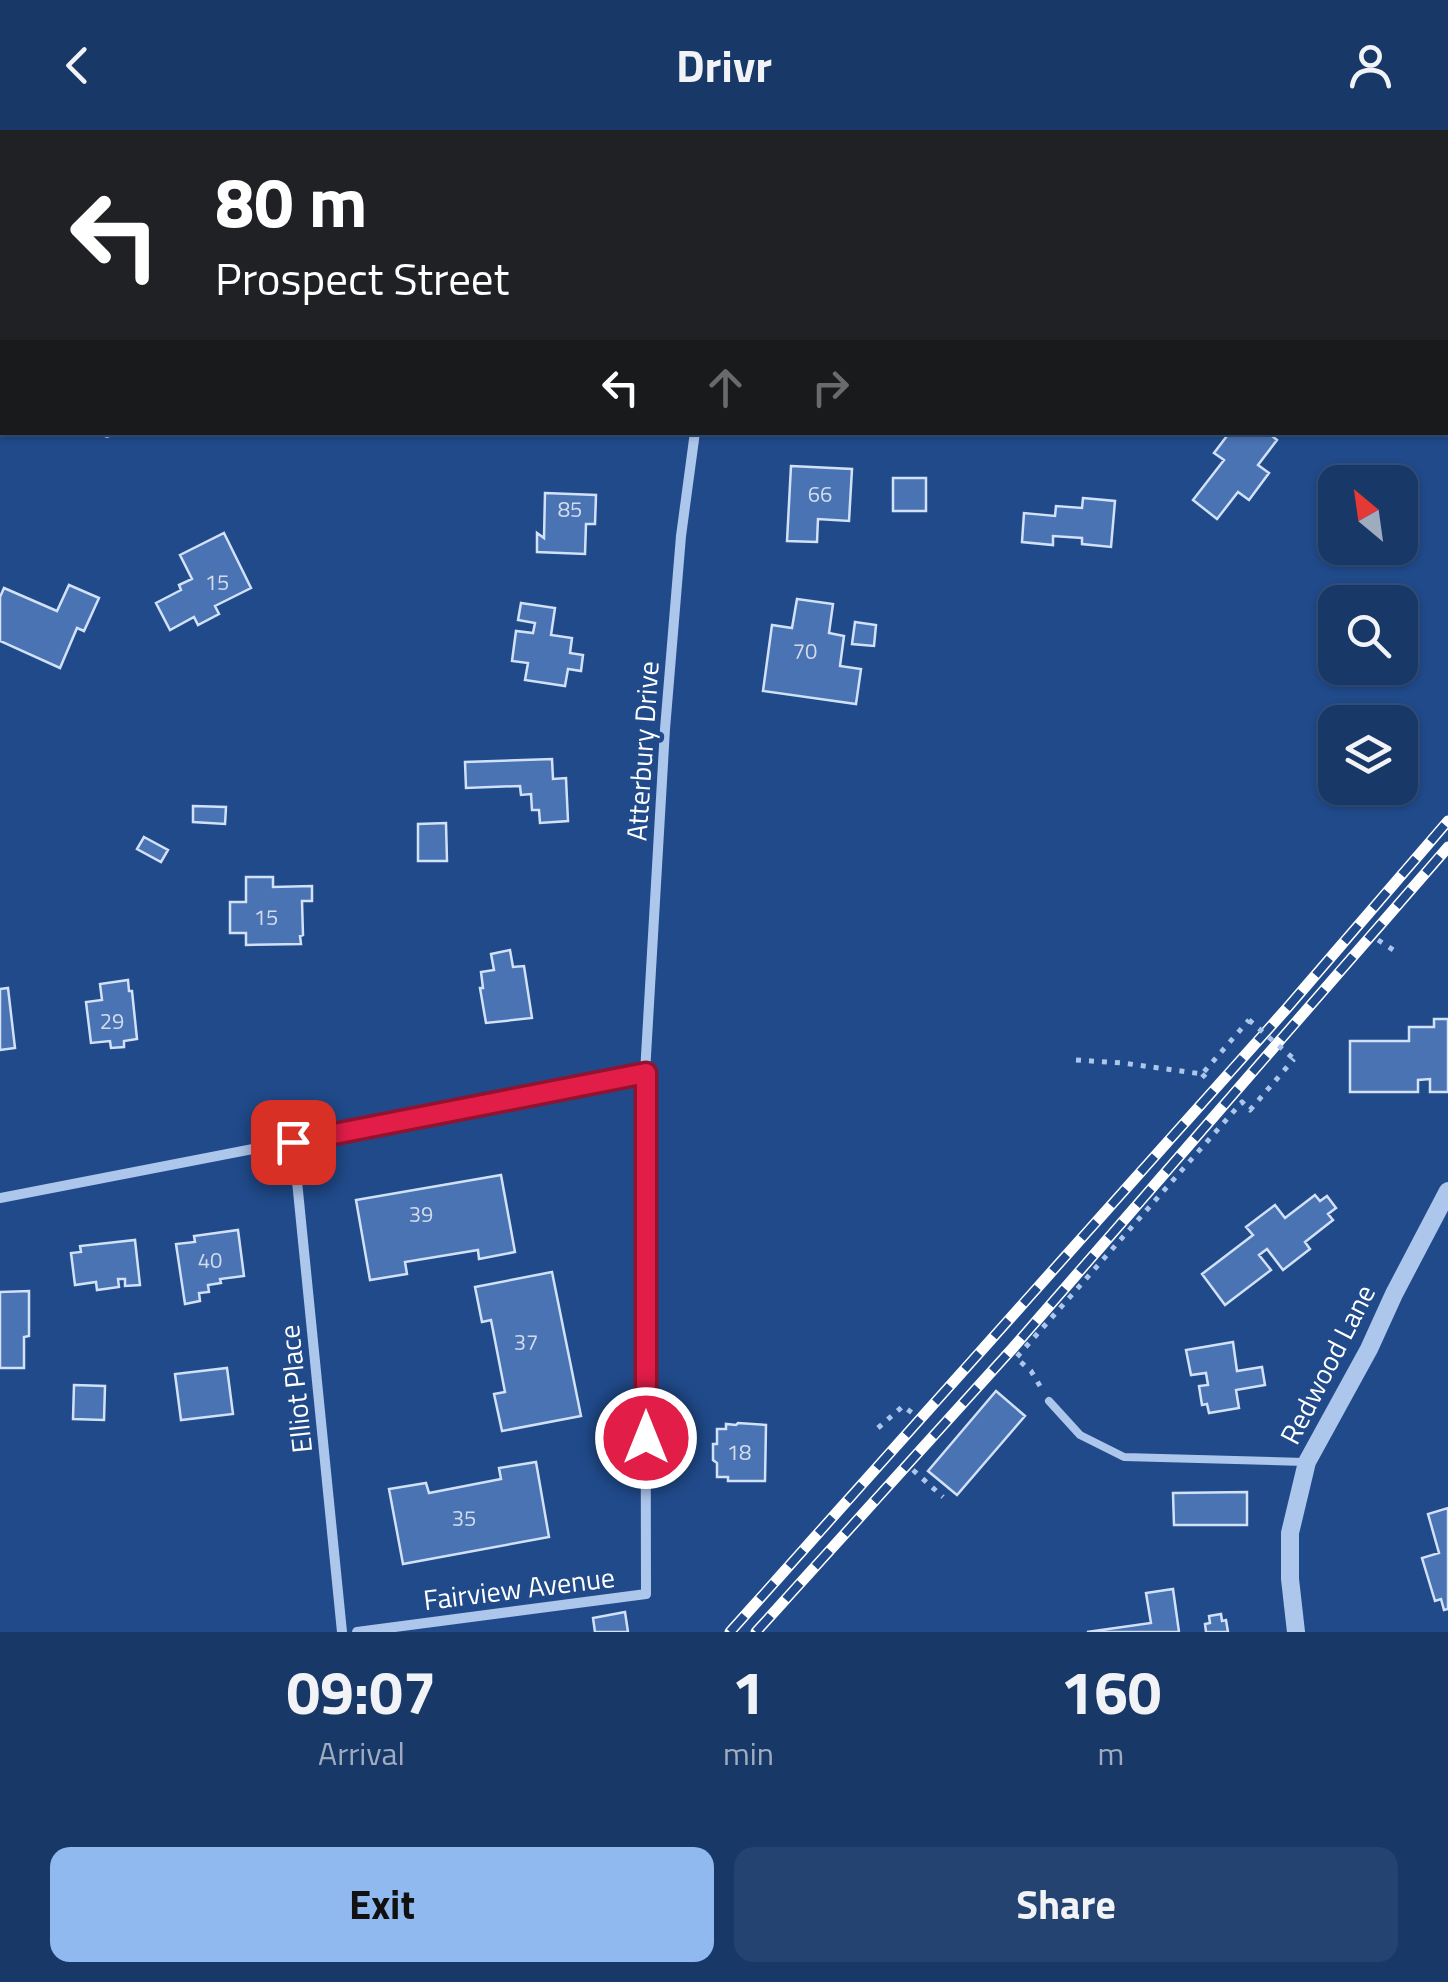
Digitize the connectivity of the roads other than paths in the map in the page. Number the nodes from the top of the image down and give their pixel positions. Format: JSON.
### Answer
{"nodes":[{"id":1,"x":696,"y":435,"type":"edge"},
{"id":2,"x":646,"y":1073,"type":"junction"},
{"id":3,"x":293,"y":1142,"type":"junction"},
{"id":4,"x":1448,"y":1191,"type":"edge"},
{"id":5,"x":0,"y":1198,"type":"edge"},
{"id":6,"x":1049,"y":1401,"type":"road end"},
{"id":7,"x":1307,"y":1462,"type":"junction"},
{"id":8,"x":342,"y":1632,"type":"edge"},
{"id":9,"x":357,"y":1632,"type":"edge"},
{"id":10,"x":1296,"y":1632,"type":"edge"}],
"edges":[{"from":1,"to":2,"type":"street","name":"Atterbury Drive"},
{"from":2,"to":3,"type":"street"},
{"from":2,"to":9,"type":"street","name":"Fairview Avenue"},
{"from":3,"to":5,"type":"street"},
{"from":3,"to":8,"type":"street","name":"Elliot Place"},
{"from":4,"to":7,"type":"street","name":"Redwood Lane"},
{"from":6,"to":7,"type":"lane"},
{"from":7,"to":10,"type":"street","name":"Redwood Lane"}]}
